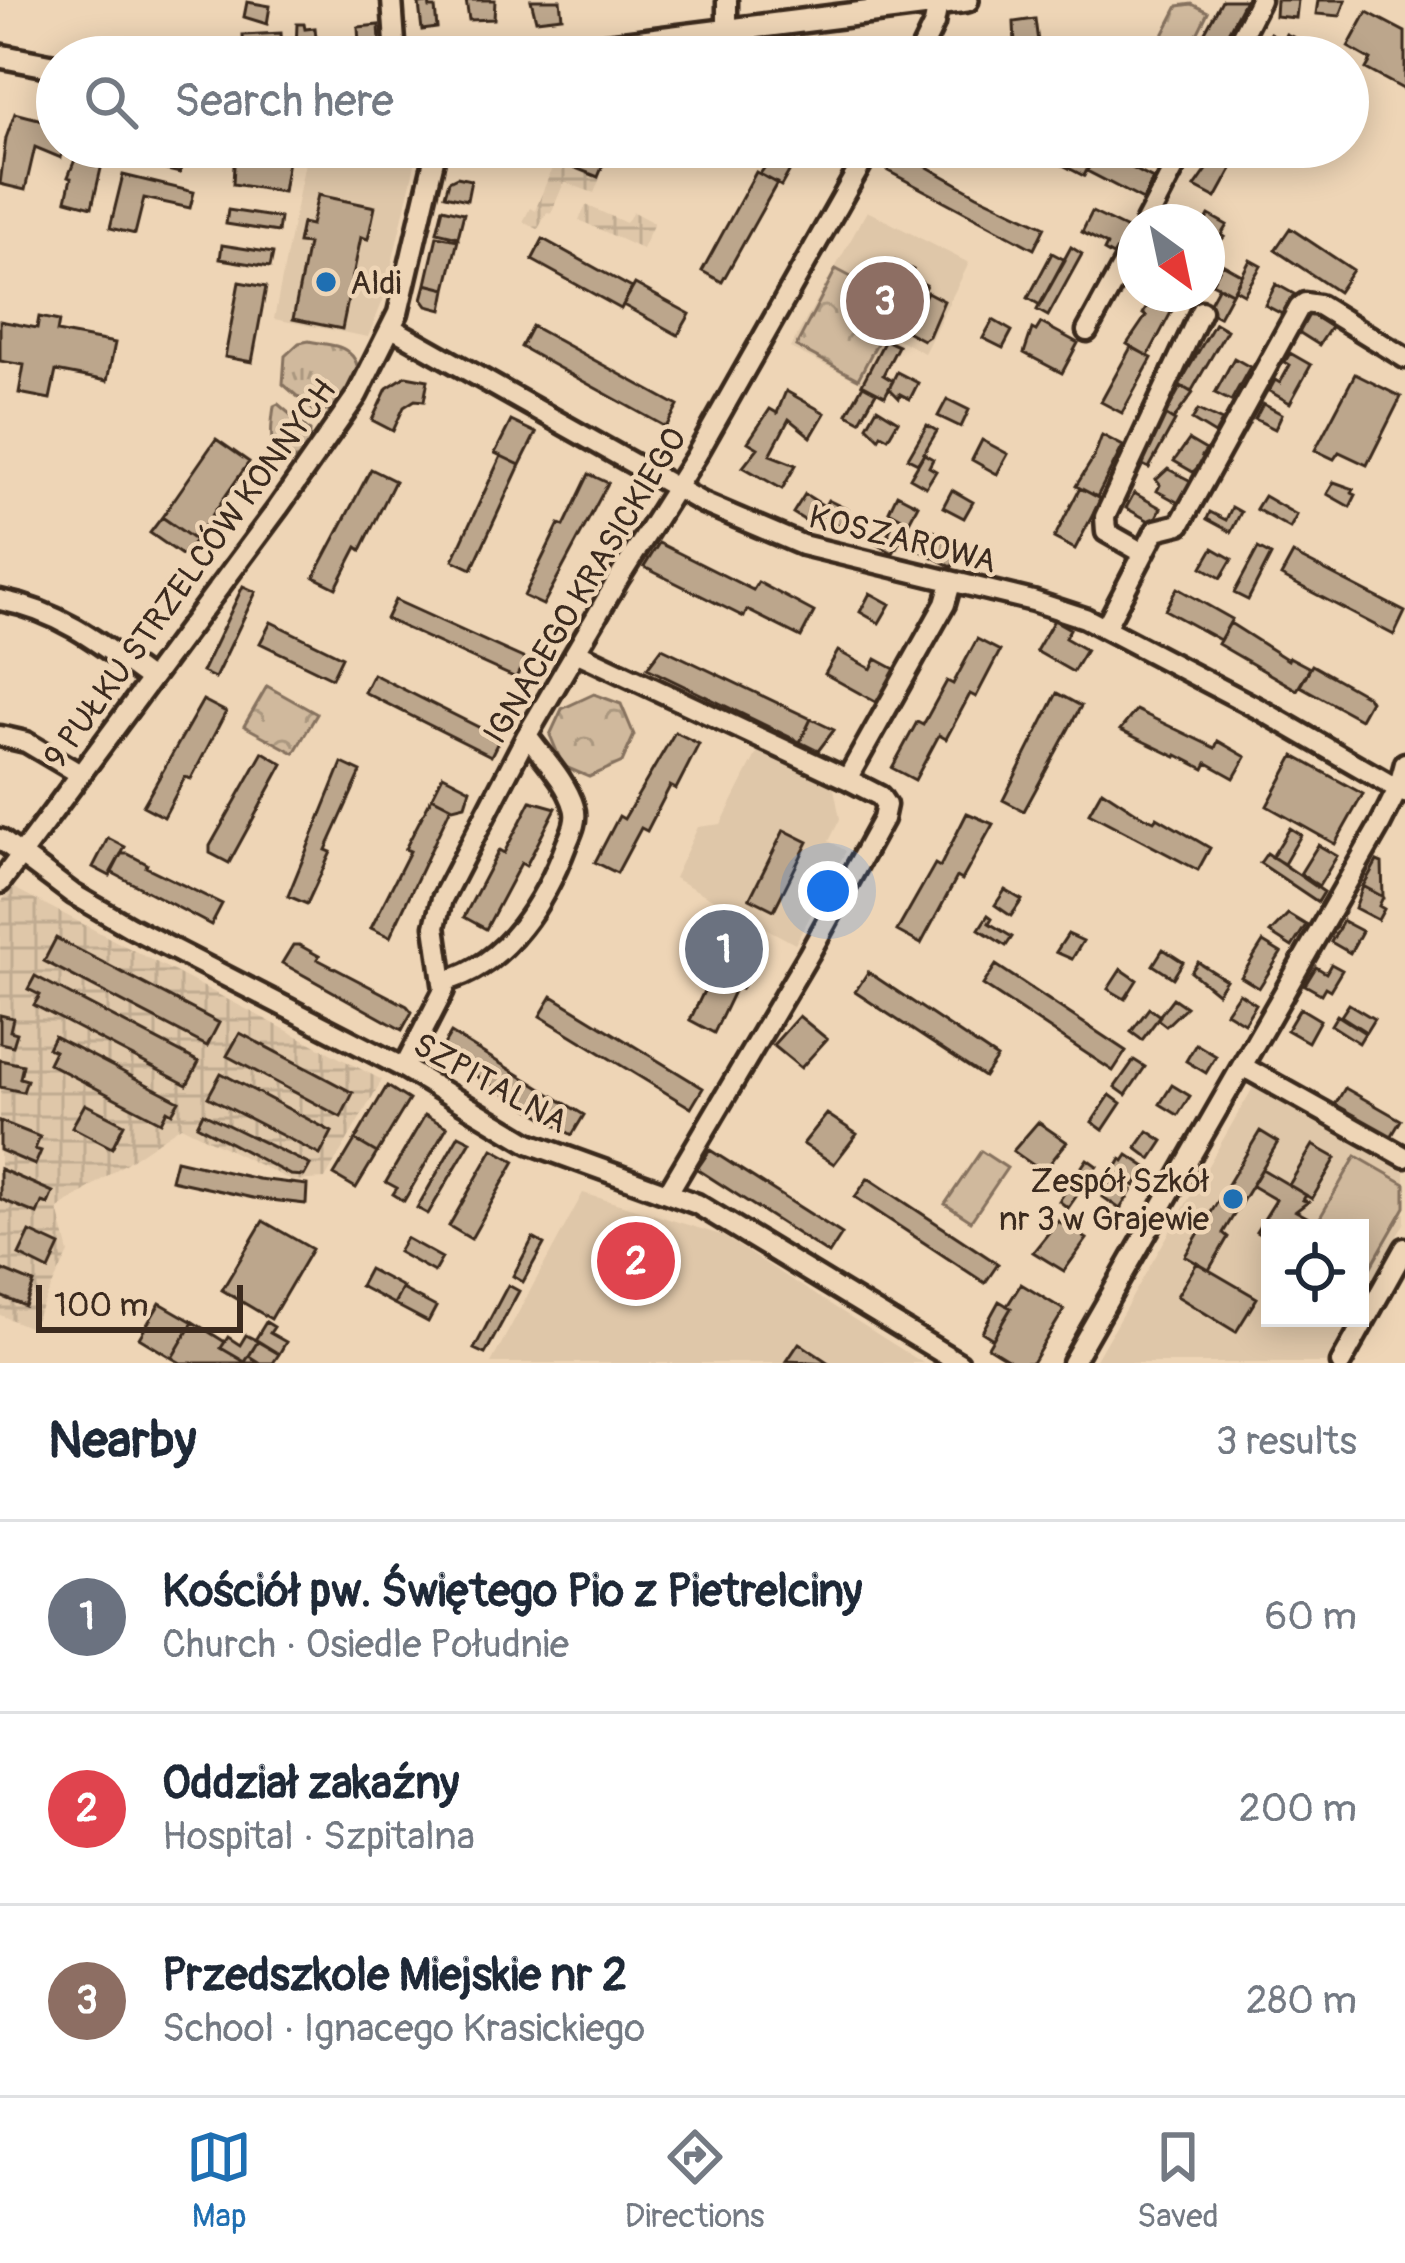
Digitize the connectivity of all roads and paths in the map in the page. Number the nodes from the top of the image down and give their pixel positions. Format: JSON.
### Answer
{"nodes":[{"id":1,"x":392,"y":0,"type":"edge"},
{"id":2,"x":728,"y":0,"type":"edge"},
{"id":3,"x":967,"y":0,"type":"edge"},
{"id":4,"x":1260,"y":0,"type":"edge"},
{"id":5,"x":938,"y":4,"type":"junction"},
{"id":6,"x":860,"y":7,"type":"edge"},
{"id":7,"x":728,"y":30,"type":"junction"},
{"id":8,"x":395,"y":36,"type":"edge"},
{"id":9,"x":681,"y":36,"type":"edge"},
{"id":10,"x":928,"y":36,"type":"edge"},
{"id":11,"x":1242,"y":36,"type":"edge"},
{"id":12,"x":0,"y":56,"type":"edge"},
{"id":13,"x":36,"y":63,"type":"edge"},
{"id":14,"x":432,"y":168,"type":"edge"},
{"id":15,"x":859,"y":168,"type":"edge"},
{"id":16,"x":1174,"y":168,"type":"edge"},
{"id":17,"x":1155,"y":204,"type":"edge"},
{"id":18,"x":1117,"y":276,"type":"edge"},
{"id":19,"x":1201,"y":312,"type":"edge"},
{"id":20,"x":392,"y":328,"type":"junction"},
{"id":21,"x":1087,"y":332,"type":"dead end"},
{"id":22,"x":1405,"y":358,"type":"edge"},
{"id":23,"x":676,"y":488,"type":"junction"},
{"id":24,"x":1143,"y":554,"type":"junction"},
{"id":25,"x":951,"y":583,"type":"junction"},
{"id":26,"x":0,"y":600,"type":"edge"},
{"id":27,"x":1105,"y":628,"type":"junction"},
{"id":28,"x":576,"y":652,"type":"junction"},
{"id":29,"x":150,"y":680,"type":"junction"},
{"id":30,"x":527,"y":735,"type":"junction"},
{"id":31,"x":0,"y":736,"type":"edge"},
{"id":32,"x":1405,"y":763,"type":"edge"},
{"id":33,"x":80,"y":774,"type":"junction"},
{"id":34,"x":847,"y":779,"type":"junction"},
{"id":35,"x":1401,"y":791,"type":"edge"},
{"id":36,"x":0,"y":839,"type":"edge"},
{"id":37,"x":20,"y":855,"type":"junction"},
{"id":38,"x":0,"y":883,"type":"edge"},
{"id":39,"x":445,"y":981,"type":"junction"},
{"id":40,"x":1242,"y":1066,"type":"junction"},
{"id":41,"x":404,"y":1068,"type":"junction"},
{"id":42,"x":1405,"y":1157,"type":"edge"},
{"id":43,"x":669,"y":1190,"type":"junction"},
{"id":44,"x":1405,"y":1248,"type":"edge"},
{"id":45,"x":959,"y":1363,"type":"edge"},
{"id":46,"x":1072,"y":1363,"type":"edge"},
{"id":47,"x":1341,"y":1363,"type":"edge"}],
"edges":[{"from":1,"to":8,"type":"street"},
{"from":2,"to":7,"type":"street"},
{"from":3,"to":5,"type":"main road"},
{"from":4,"to":11,"type":"street"},
{"from":5,"to":6,"type":"main road"},
{"from":5,"to":10,"type":"street"},
{"from":6,"to":7,"type":"main road"},
{"from":7,"to":9,"type":"main road"},
{"from":12,"to":13,"type":"main road"},
{"from":14,"to":20,"type":"street","name":"9 PUŁKU STRZELCÓW KONNYCH"},
{"from":15,"to":23,"type":"street","name":"IGNACEGO KRASICKIEGO"},
{"from":16,"to":17,"type":"street"},
{"from":18,"to":21,"type":"street"},
{"from":19,"to":24,"type":"street"},
{"from":20,"to":23,"type":"street","name":"KOSZAROWA"},
{"from":20,"to":29,"type":"street","name":"9 PUŁKU STRZELCÓW KONNYCH"},
{"from":22,"to":24,"type":"street"},
{"from":23,"to":25,"type":"street","name":"KOSZAROWA"},
{"from":23,"to":28,"type":"street","name":"IGNACEGO KRASICKIEGO"},
{"from":24,"to":27,"type":"street"},
{"from":25,"to":27,"type":"street","name":"KOSZAROWA"},
{"from":25,"to":34,"type":"street"},
{"from":26,"to":29,"type":"street"},
{"from":27,"to":35,"type":"street","name":"KOSZAROWA"},
{"from":28,"to":30,"type":"street","name":"IGNACEGO KRASICKIEGO"},
{"from":28,"to":34,"type":"street"},
{"from":29,"to":33,"type":"street","name":"9 PUŁKU STRZELCÓW KONNYCH"},
{"from":30,"to":39,"type":"street","name":"IGNACEGO KRASICKIEGO"},
{"from":30,"to":39,"type":"street"},
{"from":31,"to":33,"type":"street"},
{"from":32,"to":35,"type":"street"},
{"from":33,"to":37,"type":"street","name":"9 PUŁKU STRZELCÓW KONNYCH"},
{"from":34,"to":43,"type":"street"},
{"from":35,"to":40,"type":"street"},
{"from":36,"to":37,"type":"street","name":"SZPITALNA"},
{"from":37,"to":38,"type":"street","name":"9 PUŁKU STRZELCÓW KONNYCH"},
{"from":37,"to":41,"type":"street","name":"SZPITALNA"},
{"from":39,"to":41,"type":"street"},
{"from":40,"to":42,"type":"street"},
{"from":40,"to":46,"type":"street"},
{"from":41,"to":43,"type":"street","name":"SZPITALNA"},
{"from":43,"to":45,"type":"street","name":"SZPITALNA"},
{"from":44,"to":47,"type":"street"}]}
